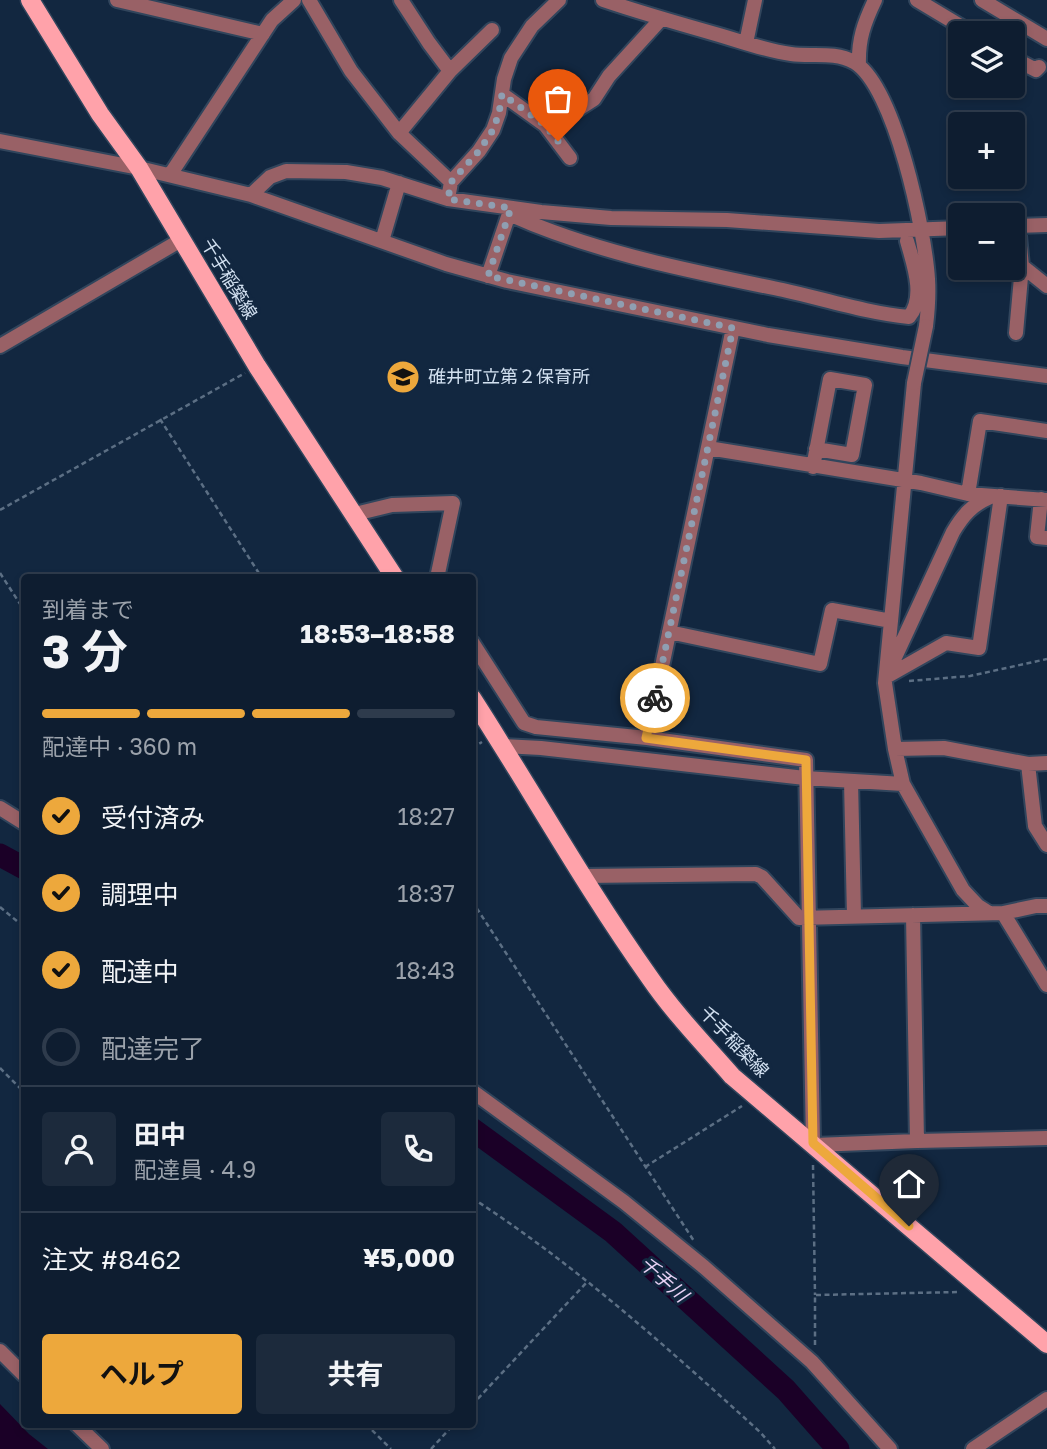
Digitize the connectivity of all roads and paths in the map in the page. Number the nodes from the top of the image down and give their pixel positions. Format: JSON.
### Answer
{"nodes":[{"id":1,"x":30,"y":0,"type":"edge"},
{"id":2,"x":117,"y":0,"type":"edge"},
{"id":3,"x":172,"y":0,"type":"edge"},
{"id":4,"x":294,"y":0,"type":"edge"},
{"id":5,"x":309,"y":0,"type":"edge"},
{"id":6,"x":401,"y":0,"type":"edge"},
{"id":7,"x":559,"y":0,"type":"edge"},
{"id":8,"x":755,"y":0,"type":"edge"},
{"id":9,"x":875,"y":0,"type":"edge"},
{"id":10,"x":917,"y":0,"type":"edge"},
{"id":11,"x":982,"y":0,"type":"edge"},
{"id":12,"x":607,"y":1,"type":"edge"},
{"id":13,"x":181,"y":15,"type":"junction"},
{"id":14,"x":661,"y":19,"type":"junction"},
{"id":15,"x":952,"y":21,"type":"edge"},
{"id":16,"x":492,"y":30,"type":"dead end"},
{"id":17,"x":263,"y":34,"type":"junction"},
{"id":18,"x":1047,"y":39,"type":"edge"},
{"id":19,"x":746,"y":43,"type":"junction"},
{"id":20,"x":1045,"y":64,"type":"edge"},
{"id":21,"x":859,"y":65,"type":"junction"},
{"id":22,"x":1025,"y":66,"type":"edge"},
{"id":23,"x":450,"y":71,"type":"junction"},
{"id":24,"x":502,"y":94,"type":"junction"},
{"id":25,"x":566,"y":117,"type":"dead end"},
{"id":26,"x":399,"y":133,"type":"junction"},
{"id":27,"x":0,"y":141,"type":"edge"},
{"id":28,"x":570,"y":158,"type":"dead end"},
{"id":29,"x":139,"y":167,"type":"junction"},
{"id":30,"x":170,"y":174,"type":"junction"},
{"id":31,"x":451,"y":182,"type":"junction"},
{"id":32,"x":399,"y":183,"type":"junction"},
{"id":33,"x":251,"y":195,"type":"junction"},
{"id":34,"x":448,"y":199,"type":"junction"},
{"id":35,"x":510,"y":211,"type":"junction"},
{"id":36,"x":1047,"y":225,"type":"edge"},
{"id":37,"x":1025,"y":226,"type":"edge"},
{"id":38,"x":948,"y":229,"type":"edge"},
{"id":39,"x":920,"y":230,"type":"junction"},
{"id":40,"x":181,"y":240,"type":"junction"},
{"id":41,"x":382,"y":241,"type":"junction"},
{"id":42,"x":906,"y":241,"type":"dead end"},
{"id":43,"x":1025,"y":268,"type":"edge"},
{"id":44,"x":488,"y":276,"type":"junction"},
{"id":45,"x":1021,"y":280,"type":"edge"},
{"id":46,"x":1047,"y":286,"type":"edge"},
{"id":47,"x":733,"y":328,"type":"junction"},
{"id":48,"x":1016,"y":333,"type":"dead end"},
{"id":49,"x":0,"y":346,"type":"edge"},
{"id":50,"x":257,"y":366,"type":"junction"},
{"id":51,"x":1047,"y":376,"type":"edge"},
{"id":52,"x":160,"y":419,"type":"junction"},
{"id":53,"x":1047,"y":431,"type":"edge"},
{"id":54,"x":708,"y":448,"type":"junction"},
{"id":55,"x":816,"y":449,"type":"junction"},
{"id":56,"x":813,"y":467,"type":"junction"},
{"id":57,"x":903,"y":481,"type":"junction"},
{"id":58,"x":968,"y":494,"type":"junction"},
{"id":59,"x":997,"y":496,"type":"junction"},
{"id":60,"x":1044,"y":500,"type":"edge"},
{"id":61,"x":0,"y":510,"type":"edge"},
{"id":62,"x":355,"y":514,"type":"junction"},
{"id":63,"x":1047,"y":538,"type":"edge"},
{"id":64,"x":0,"y":573,"type":"edge"},
{"id":65,"x":259,"y":574,"type":"edge"},
{"id":66,"x":392,"y":574,"type":"edge"},
{"id":67,"x":438,"y":574,"type":"edge"},
{"id":68,"x":21,"y":605,"type":"edge"},
{"id":69,"x":891,"y":621,"type":"junction"},
{"id":70,"x":669,"y":632,"type":"junction"},
{"id":71,"x":476,"y":648,"type":"edge"},
{"id":72,"x":1047,"y":659,"type":"edge"},
{"id":73,"x":886,"y":677,"type":"junction"},
{"id":74,"x":909,"y":681,"type":"dead end"},
{"id":75,"x":476,"y":705,"type":"edge"},
{"id":76,"x":646,"y":738,"type":"junction"},
{"id":77,"x":501,"y":746,"type":"junction"},
{"id":78,"x":895,"y":749,"type":"junction"},
{"id":79,"x":1047,"y":763,"type":"edge"},
{"id":80,"x":1028,"y":764,"type":"junction"},
{"id":81,"x":805,"y":778,"type":"junction"},
{"id":82,"x":851,"y":781,"type":"junction"},
{"id":83,"x":903,"y":784,"type":"junction"},
{"id":84,"x":0,"y":808,"type":"edge"},
{"id":85,"x":21,"y":821,"type":"edge"},
{"id":86,"x":1047,"y":845,"type":"edge"},
{"id":87,"x":583,"y":876,"type":"junction"},
{"id":88,"x":1047,"y":906,"type":"edge"},
{"id":89,"x":0,"y":907,"type":"edge"},
{"id":90,"x":476,"y":907,"type":"edge"},
{"id":91,"x":996,"y":913,"type":"junction"},
{"id":92,"x":913,"y":915,"type":"junction"},
{"id":93,"x":854,"y":916,"type":"junction"},
{"id":94,"x":807,"y":917,"type":"junction"},
{"id":95,"x":21,"y":924,"type":"edge"},
{"id":96,"x":1047,"y":985,"type":"edge"},
{"id":97,"x":0,"y":1068,"type":"edge"},
{"id":98,"x":21,"y":1089,"type":"edge"},
{"id":99,"x":476,"y":1094,"type":"edge"},
{"id":100,"x":757,"y":1096,"type":"junction"},
{"id":101,"x":1047,"y":1138,"type":"edge"},
{"id":102,"x":917,"y":1141,"type":"junction"},
{"id":103,"x":814,"y":1144,"type":"junction"},
{"id":104,"x":645,"y":1167,"type":"junction"},
{"id":105,"x":476,"y":1201,"type":"edge"},
{"id":106,"x":704,"y":1268,"type":"junction"},
{"id":107,"x":587,"y":1283,"type":"junction"},
{"id":108,"x":985,"y":1291,"type":"junction"},
{"id":109,"x":814,"y":1295,"type":"junction"},
{"id":110,"x":1047,"y":1345,"type":"edge"},
{"id":111,"x":0,"y":1351,"type":"edge"},
{"id":112,"x":815,"y":1366,"type":"junction"},
{"id":113,"x":21,"y":1372,"type":"edge"},
{"id":114,"x":1047,"y":1399,"type":"edge"},
{"id":115,"x":476,"y":1401,"type":"edge"},
{"id":116,"x":80,"y":1428,"type":"edge"},
{"id":117,"x":370,"y":1428,"type":"edge"},
{"id":118,"x":450,"y":1428,"type":"edge"},
{"id":119,"x":102,"y":1449,"type":"edge"},
{"id":120,"x":391,"y":1449,"type":"edge"},
{"id":121,"x":431,"y":1449,"type":"edge"},
{"id":122,"x":775,"y":1449,"type":"edge"},
{"id":123,"x":890,"y":1449,"type":"edge"},
{"id":124,"x":973,"y":1449,"type":"edge"}],
"edges":[{"from":1,"to":29,"type":"main road","name":"千手稲築線"},
{"from":2,"to":13,"type":"street"},
{"from":3,"to":13,"type":"street"},
{"from":4,"to":17,"type":"street"},
{"from":5,"to":26,"type":"street"},
{"from":6,"to":23,"type":"street"},
{"from":7,"to":24,"type":"street"},
{"from":8,"to":19,"type":"street"},
{"from":9,"to":21,"type":"street"},
{"from":10,"to":15,"type":"street"},
{"from":11,"to":18,"type":"street"},
{"from":12,"to":14,"type":"street"},
{"from":13,"to":17,"type":"street"},
{"from":14,"to":19,"type":"street"},
{"from":14,"to":25,"type":"street"},
{"from":16,"to":23,"type":"street"},
{"from":17,"to":30,"type":"street"},
{"from":19,"to":21,"type":"street"},
{"from":20,"to":22,"type":"street"},
{"from":21,"to":39,"type":"street"},
{"from":23,"to":26,"type":"street"},
{"from":24,"to":28,"type":"street"},
{"from":24,"to":31,"type":"street"},
{"from":26,"to":31,"type":"street"},
{"from":27,"to":29,"type":"street"},
{"from":29,"to":30,"type":"street"},
{"from":29,"to":40,"type":"main road","name":"千手稲築線"},
{"from":30,"to":33,"type":"street"},
{"from":31,"to":34,"type":"street"},
{"from":32,"to":33,"type":"street"},
{"from":32,"to":34,"type":"street"},
{"from":32,"to":41,"type":"street"},
{"from":33,"to":41,"type":"street"},
{"from":34,"to":35,"type":"street"},
{"from":35,"to":39,"type":"street"},
{"from":35,"to":42,"type":"street"},
{"from":35,"to":44,"type":"street"},
{"from":36,"to":37,"type":"street"},
{"from":38,"to":39,"type":"street"},
{"from":39,"to":57,"type":"street","bridge":true},
{"from":40,"to":49,"type":"street"},
{"from":40,"to":50,"type":"main road","name":"千手稲築線"},
{"from":41,"to":44,"type":"street"},
{"from":43,"to":46,"type":"street"},
{"from":44,"to":47,"type":"street"},
{"from":45,"to":48,"type":"street"},
{"from":47,"to":51,"type":"street"},
{"from":47,"to":54,"type":"street"},
{"from":50,"to":52,"type":"path"},
{"from":50,"to":62,"type":"main road","name":"千手稲築線"},
{"from":52,"to":61,"type":"path"},
{"from":52,"to":65,"type":"path"},
{"from":53,"to":58,"type":"street"},
{"from":54,"to":56,"type":"street"},
{"from":54,"to":70,"type":"street"},
{"from":55,"to":55,"type":"street"},
{"from":55,"to":56,"type":"street"},
{"from":56,"to":57,"type":"street"},
{"from":57,"to":58,"type":"street"},
{"from":57,"to":69,"type":"street"},
{"from":58,"to":59,"type":"street"},
{"from":59,"to":60,"type":"street"},
{"from":59,"to":73,"type":"street"},
{"from":59,"to":73,"type":"street"},
{"from":60,"to":63,"type":"street"},
{"from":62,"to":66,"type":"main road","name":"千手稲築線"},
{"from":62,"to":67,"type":"street"},
{"from":64,"to":68,"type":"path"},
{"from":69,"to":70,"type":"street"},
{"from":69,"to":73,"type":"street"},
{"from":70,"to":76,"type":"street"},
{"from":71,"to":76,"type":"street"},
{"from":72,"to":74,"type":"path"},
{"from":73,"to":78,"type":"street"},
{"from":75,"to":77,"type":"main road","name":"千手稲築線"},
{"from":76,"to":81,"type":"street"},
{"from":77,"to":81,"type":"street"},
{"from":77,"to":87,"type":"main road","name":"千手稲築線"},
{"from":78,"to":80,"type":"street"},
{"from":78,"to":83,"type":"street"},
{"from":79,"to":80,"type":"street"},
{"from":80,"to":86,"type":"street"},
{"from":81,"to":82,"type":"street"},
{"from":81,"to":94,"type":"street"},
{"from":82,"to":83,"type":"street"},
{"from":82,"to":93,"type":"street"},
{"from":83,"to":91,"type":"street"},
{"from":84,"to":85,"type":"street"},
{"from":87,"to":94,"type":"street"},
{"from":87,"to":100,"type":"main road","name":"千手稲築線"},
{"from":88,"to":91,"type":"street"},
{"from":89,"to":95,"type":"path"},
{"from":90,"to":104,"type":"path"},
{"from":91,"to":92,"type":"street"},
{"from":91,"to":96,"type":"street"},
{"from":92,"to":93,"type":"street"},
{"from":92,"to":102,"type":"street"},
{"from":93,"to":94,"type":"street"},
{"from":94,"to":103,"type":"street"},
{"from":97,"to":98,"type":"path"},
{"from":99,"to":106,"type":"street"},
{"from":100,"to":103,"type":"main road","name":"千手稲築線"},
{"from":100,"to":104,"type":"path"},
{"from":101,"to":102,"type":"street"},
{"from":102,"to":103,"type":"street"},
{"from":103,"to":108,"type":"main road","name":"千手稲築線"},
{"from":103,"to":109,"type":"path"},
{"from":104,"to":106,"type":"path"},
{"from":105,"to":107,"type":"path"},
{"from":106,"to":112,"type":"street"},
{"from":107,"to":115,"type":"path"},
{"from":107,"to":122,"type":"path"},
{"from":108,"to":109,"type":"path"},
{"from":108,"to":110,"type":"main road","name":"千手稲築線"},
{"from":109,"to":112,"type":"path"},
{"from":111,"to":113,"type":"street"},
{"from":112,"to":123,"type":"street"},
{"from":114,"to":124,"type":"street"},
{"from":116,"to":119,"type":"street"},
{"from":117,"to":120,"type":"path"},
{"from":118,"to":121,"type":"path"}]}
